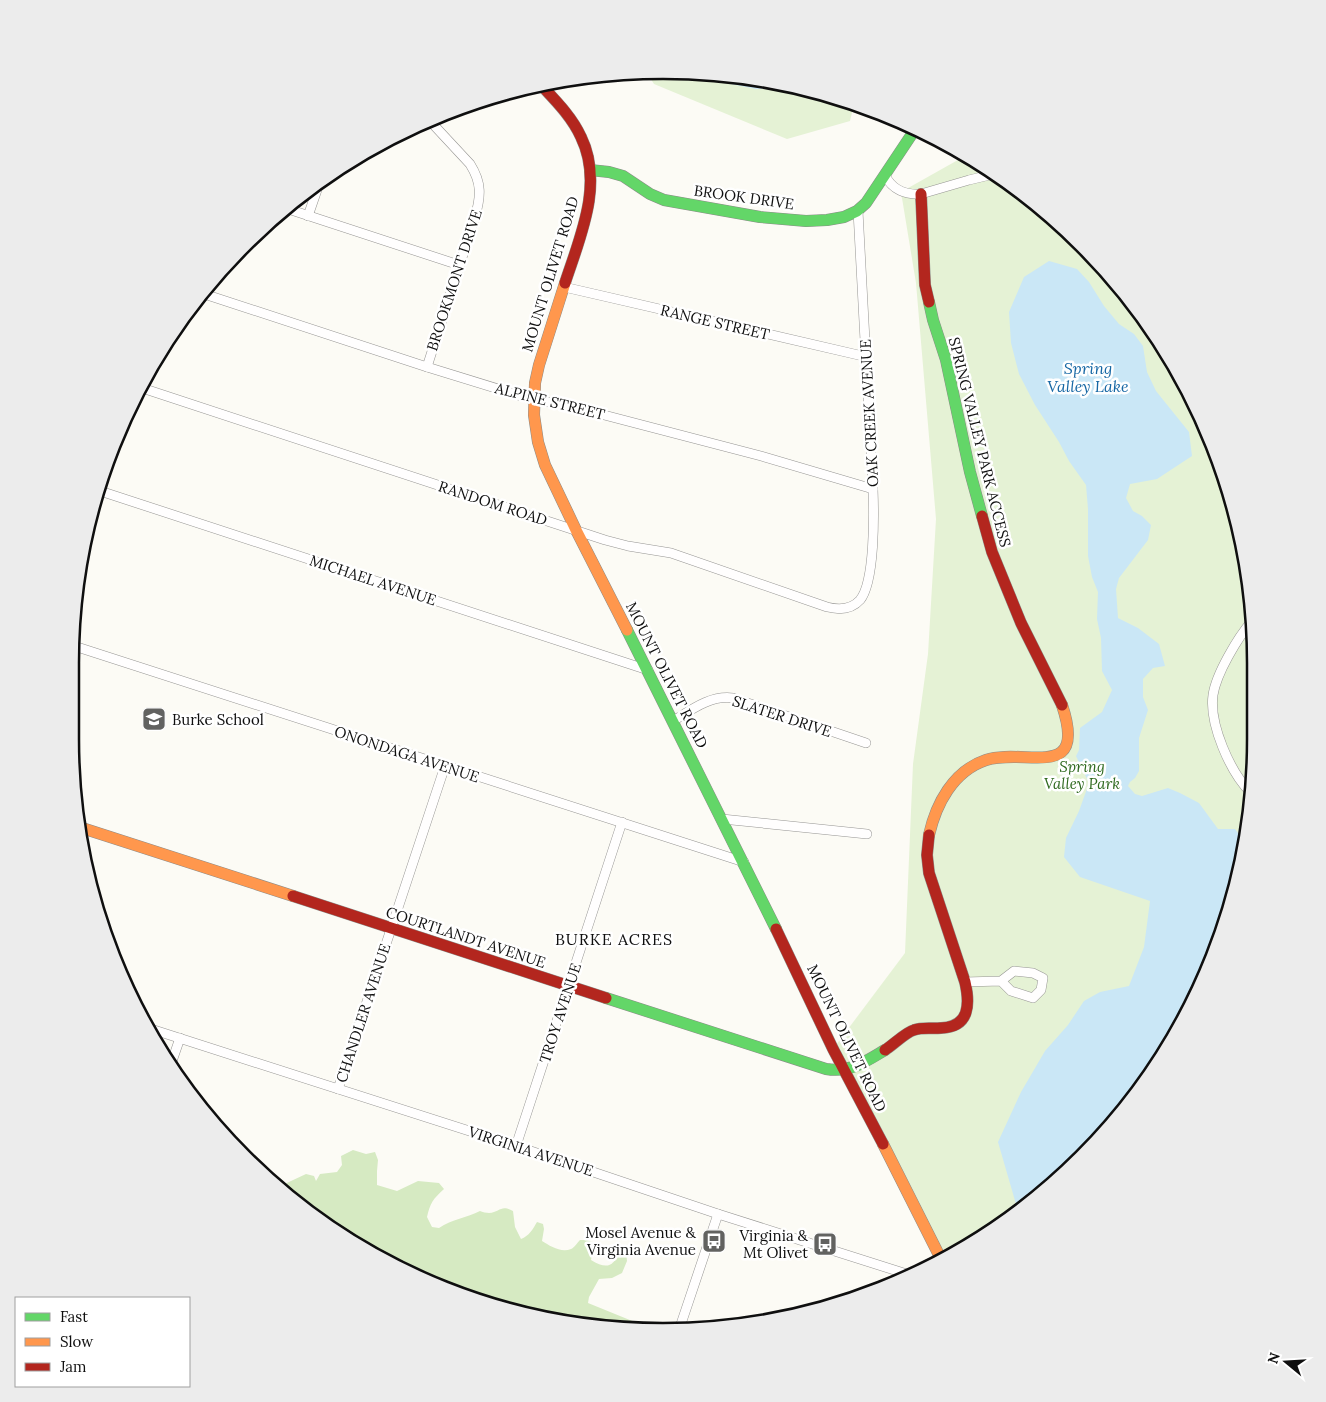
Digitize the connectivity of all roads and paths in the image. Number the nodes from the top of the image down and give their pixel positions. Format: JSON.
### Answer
{"nodes":[{"id":1,"x":546,"y":91,"type":"edge"},
{"id":2,"x":434,"y":125,"type":"edge"},
{"id":3,"x":912,"y":135,"type":"edge"},
{"id":4,"x":590,"y":170,"type":"junction"},
{"id":5,"x":885,"y":175,"type":"junction"},
{"id":6,"x":986,"y":176,"type":"edge"},
{"id":7,"x":316,"y":193,"type":"edge"},
{"id":8,"x":921,"y":194,"type":"junction"},
{"id":9,"x":858,"y":210,"type":"junction"},
{"id":10,"x":293,"y":211,"type":"edge"},
{"id":11,"x":308,"y":216,"type":"junction"},
{"id":12,"x":460,"y":265,"type":"junction"},
{"id":13,"x":564,"y":287,"type":"junction"},
{"id":14,"x":209,"y":296,"type":"edge"},
{"id":15,"x":867,"y":357,"type":"junction"},
{"id":16,"x":427,"y":367,"type":"junction"},
{"id":17,"x":147,"y":389,"type":"edge"},
{"id":18,"x":534,"y":400,"type":"junction"},
{"id":19,"x":873,"y":489,"type":"junction"},
{"id":20,"x":105,"y":492,"type":"edge"},
{"id":21,"x":576,"y":530,"type":"junction"},
{"id":22,"x":849,"y":608,"type":"joint"},
{"id":23,"x":1246,"y":629,"type":"edge"},
{"id":24,"x":79,"y":648,"type":"edge"},
{"id":25,"x":648,"y":670,"type":"junction"},
{"id":26,"x":673,"y":721,"type":"junction"},
{"id":27,"x":866,"y":743,"type":"dead end"},
{"id":28,"x":446,"y":766,"type":"junction"},
{"id":29,"x":1245,"y":786,"type":"edge"},
{"id":30,"x":722,"y":819,"type":"junction"},
{"id":31,"x":622,"y":822,"type":"junction"},
{"id":32,"x":86,"y":829,"type":"edge"},
{"id":33,"x":867,"y":834,"type":"dead end"},
{"id":34,"x":744,"y":862,"type":"junction"},
{"id":35,"x":391,"y":929,"type":"junction"},
{"id":36,"x":1001,"y":981,"type":"dead end"},
{"id":37,"x":965,"y":982,"type":"junction"},
{"id":38,"x":569,"y":986,"type":"junction"},
{"id":39,"x":157,"y":1031,"type":"edge"},
{"id":40,"x":180,"y":1038,"type":"junction"},
{"id":41,"x":174,"y":1059,"type":"edge"},
{"id":42,"x":846,"y":1070,"type":"junction"},
{"id":43,"x":338,"y":1089,"type":"junction"},
{"id":44,"x":516,"y":1146,"type":"junction"},
{"id":45,"x":718,"y":1214,"type":"junction"},
{"id":46,"x":938,"y":1254,"type":"edge"},
{"id":47,"x":901,"y":1272,"type":"edge"},
{"id":48,"x":682,"y":1323,"type":"edge"}],
"edges":[{"from":1,"to":4,"type":"street","name":"MOUNT OLIVET ROAD"},
{"from":2,"to":12,"type":"street","name":"BROOKMONT DRIVE"},
{"from":3,"to":5,"type":"street","name":"BROOK DRIVE"},
{"from":4,"to":9,"type":"street","name":"BROOK DRIVE"},
{"from":4,"to":13,"type":"street","name":"MOUNT OLIVET ROAD"},
{"from":5,"to":8,"type":"street"},
{"from":5,"to":9,"type":"street","name":"BROOK DRIVE"},
{"from":6,"to":8,"type":"street"},
{"from":7,"to":11,"type":"street"},
{"from":8,"to":37,"type":"street","name":"SPRING VALLEY PARK ACCESS"},
{"from":9,"to":15,"type":"street","name":"OAK CREEK AVENUE"},
{"from":10,"to":11,"type":"street"},
{"from":11,"to":12,"type":"street"},
{"from":12,"to":16,"type":"street","name":"BROOKMONT DRIVE"},
{"from":13,"to":15,"type":"street","name":"RANGE STREET"},
{"from":13,"to":18,"type":"street","name":"MOUNT OLIVET ROAD"},
{"from":14,"to":16,"type":"street","name":"ALPINE STREET"},
{"from":15,"to":19,"type":"street","name":"OAK CREEK AVENUE"},
{"from":16,"to":18,"type":"street","name":"ALPINE STREET"},
{"from":17,"to":21,"type":"street","name":"RANDOM ROAD"},
{"from":18,"to":19,"type":"street","name":"ALPINE STREET"},
{"from":18,"to":21,"type":"street","name":"MOUNT OLIVET ROAD"},
{"from":19,"to":22,"type":"street","name":"OAK CREEK AVENUE"},
{"from":20,"to":25,"type":"street","name":"MICHAEL AVENUE"},
{"from":21,"to":22,"type":"street","name":"RANDOM ROAD"},
{"from":21,"to":25,"type":"street","name":"MOUNT OLIVET ROAD"},
{"from":23,"to":29,"type":"street"},
{"from":24,"to":28,"type":"street","name":"ONONDAGA AVENUE"},
{"from":25,"to":26,"type":"street","name":"MOUNT OLIVET ROAD"},
{"from":26,"to":27,"type":"street","name":"SLATER DRIVE"},
{"from":26,"to":30,"type":"street","name":"MOUNT OLIVET ROAD"},
{"from":28,"to":31,"type":"street","name":"ONONDAGA AVENUE"},
{"from":28,"to":35,"type":"street","name":"CHANDLER AVENUE"},
{"from":30,"to":33,"type":"street"},
{"from":30,"to":34,"type":"street","name":"MOUNT OLIVET ROAD"},
{"from":31,"to":34,"type":"street","name":"ONONDAGA AVENUE"},
{"from":31,"to":38,"type":"street","name":"TROY AVENUE"},
{"from":32,"to":35,"type":"street","name":"COURTLANDT AVENUE"},
{"from":34,"to":42,"type":"street","name":"MOUNT OLIVET ROAD"},
{"from":35,"to":38,"type":"street","name":"COURTLANDT AVENUE"},
{"from":35,"to":43,"type":"street","name":"CHANDLER AVENUE"},
{"from":36,"to":37,"type":"street"},
{"from":37,"to":42,"type":"street","name":"SPRING VALLEY PARK ACCESS"},
{"from":38,"to":42,"type":"street","name":"COURTLANDT AVENUE"},
{"from":38,"to":44,"type":"street","name":"TROY AVENUE"},
{"from":39,"to":40,"type":"street","name":"VIRGINIA AVENUE"},
{"from":40,"to":41,"type":"street"},
{"from":40,"to":43,"type":"street","name":"VIRGINIA AVENUE"},
{"from":42,"to":46,"type":"street","name":"MOUNT OLIVET ROAD"},
{"from":43,"to":44,"type":"street","name":"VIRGINIA AVENUE"},
{"from":44,"to":45,"type":"street","name":"VIRGINIA AVENUE"},
{"from":45,"to":47,"type":"street","name":"VIRGINIA AVENUE"},
{"from":45,"to":48,"type":"street"}]}
